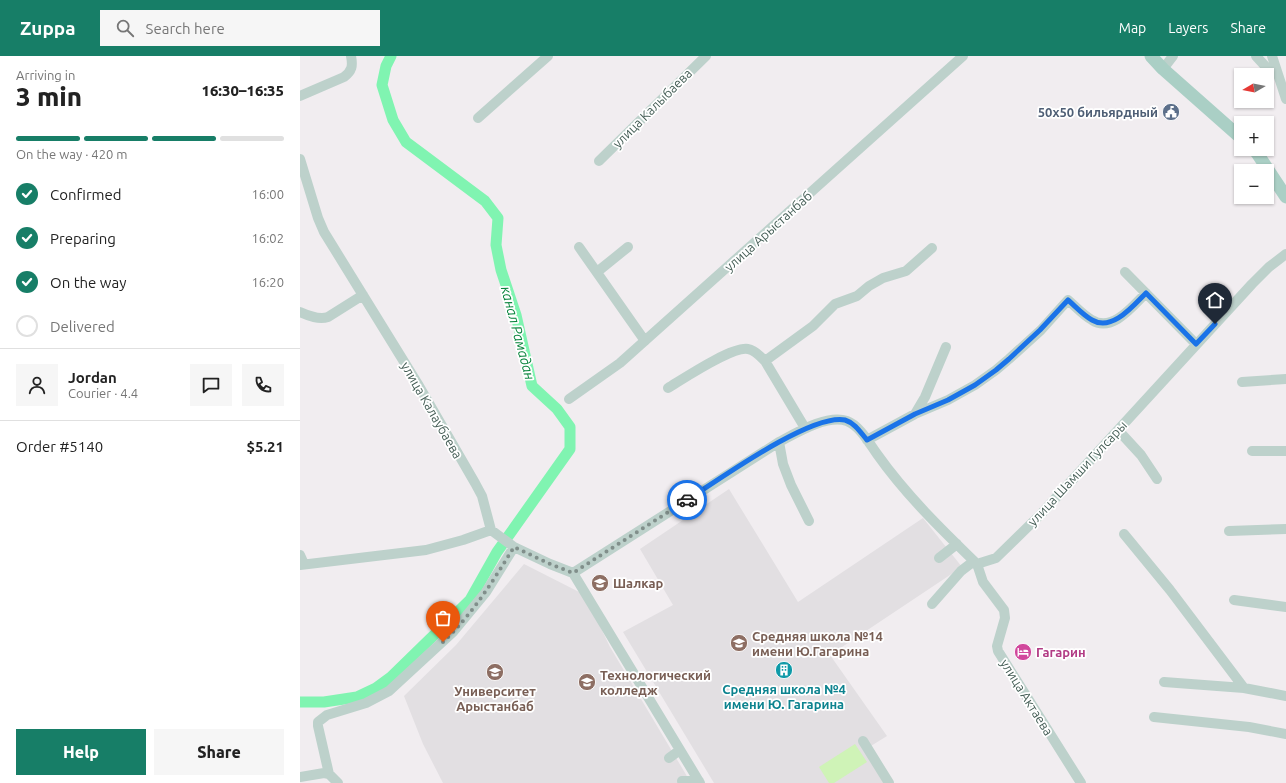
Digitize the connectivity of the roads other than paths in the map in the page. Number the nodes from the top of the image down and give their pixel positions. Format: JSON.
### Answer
{"nodes":[{"id":1,"x":548,"y":56,"type":"edge"},
{"id":2,"x":706,"y":56,"type":"edge"},
{"id":3,"x":963,"y":56,"type":"edge"},
{"id":4,"x":1151,"y":56,"type":"edge"},
{"id":5,"x":1173,"y":56,"type":"edge"},
{"id":6,"x":1256,"y":56,"type":"edge"},
{"id":7,"x":1272,"y":56,"type":"edge"},
{"id":8,"x":354,"y":58,"type":"edge"},
{"id":9,"x":1163,"y":69,"type":"junction"},
{"id":10,"x":1276,"y":72,"type":"junction"},
{"id":11,"x":300,"y":96,"type":"edge"},
{"id":12,"x":1286,"y":99,"type":"edge"},
{"id":13,"x":478,"y":118,"type":"dead end"},
{"id":14,"x":1234,"y":132,"type":"edge"},
{"id":15,"x":1259,"y":156,"type":"edge"},
{"id":16,"x":300,"y":160,"type":"edge"},
{"id":17,"x":599,"y":161,"type":"dead end"},
{"id":18,"x":1285,"y":193,"type":"edge"},
{"id":19,"x":628,"y":246,"type":"dead end"},
{"id":20,"x":579,"y":247,"type":"dead end"},
{"id":21,"x":932,"y":248,"type":"dead end"},
{"id":22,"x":1286,"y":254,"type":"edge"},
{"id":23,"x":597,"y":272,"type":"junction"},
{"id":24,"x":1125,"y":272,"type":"dead end"},
{"id":25,"x":1146,"y":293,"type":"junction"},
{"id":26,"x":364,"y":295,"type":"junction"},
{"id":27,"x":300,"y":312,"type":"edge"},
{"id":28,"x":645,"y":341,"type":"junction"},
{"id":29,"x":1196,"y":344,"type":"junction"},
{"id":30,"x":946,"y":347,"type":"dead end"},
{"id":31,"x":765,"y":361,"type":"junction"},
{"id":32,"x":1286,"y":379,"type":"edge"},
{"id":33,"x":1242,"y":382,"type":"dead end"},
{"id":34,"x":668,"y":388,"type":"dead end"},
{"id":35,"x":569,"y":399,"type":"dead end"},
{"id":36,"x":915,"y":414,"type":"junction"},
{"id":37,"x":805,"y":428,"type":"junction"},
{"id":38,"x":1118,"y":430,"type":"junction"},
{"id":39,"x":867,"y":440,"type":"junction"},
{"id":40,"x":779,"y":442,"type":"junction"},
{"id":41,"x":1252,"y":451,"type":"dead end"},
{"id":42,"x":1286,"y":451,"type":"edge"},
{"id":43,"x":1157,"y":479,"type":"dead end"},
{"id":44,"x":809,"y":521,"type":"dead end"},
{"id":45,"x":1286,"y":529,"type":"edge"},
{"id":46,"x":1229,"y":530,"type":"dead end"},
{"id":47,"x":494,"y":532,"type":"junction"},
{"id":48,"x":1124,"y":534,"type":"dead end"},
{"id":49,"x":957,"y":544,"type":"junction"},
{"id":50,"x":514,"y":547,"type":"junction"},
{"id":51,"x":300,"y":555,"type":"edge"},
{"id":52,"x":939,"y":558,"type":"dead end"},
{"id":53,"x":975,"y":562,"type":"junction"},
{"id":54,"x":302,"y":565,"type":"edge"},
{"id":55,"x":573,"y":573,"type":"junction"},
{"id":56,"x":1234,"y":600,"type":"dead end"},
{"id":57,"x":932,"y":604,"type":"dead end"},
{"id":58,"x":1286,"y":607,"type":"edge"},
{"id":59,"x":1164,"y":682,"type":"dead end"},
{"id":60,"x":1244,"y":688,"type":"junction"},
{"id":61,"x":1286,"y":696,"type":"edge"},
{"id":62,"x":1154,"y":717,"type":"dead end"},
{"id":63,"x":1286,"y":734,"type":"edge"},
{"id":64,"x":863,"y":740,"type":"dead end"},
{"id":65,"x":680,"y":750,"type":"junction"},
{"id":66,"x":670,"y":758,"type":"dead end"},
{"id":67,"x":329,"y":774,"type":"junction"},
{"id":68,"x":300,"y":777,"type":"edge"},
{"id":69,"x":682,"y":781,"type":"dead end"},
{"id":70,"x":700,"y":782,"type":"edge"},
{"id":71,"x":338,"y":783,"type":"edge"},
{"id":72,"x":889,"y":783,"type":"edge"},
{"id":73,"x":1081,"y":783,"type":"edge"}],
"edges":[{"from":1,"to":13,"type":"street"},
{"from":2,"to":17,"type":"street","name":"улица Калыбаева"},
{"from":3,"to":28,"type":"street","name":"улица Арыстанбаб"},
{"from":4,"to":9,"type":"main road"},
{"from":5,"to":9,"type":"street"},
{"from":6,"to":10,"type":"street"},
{"from":7,"to":10,"type":"street"},
{"from":8,"to":11,"type":"street"},
{"from":9,"to":14,"type":"main road"},
{"from":10,"to":12,"type":"street"},
{"from":15,"to":18,"type":"main road"},
{"from":16,"to":26,"type":"street","name":"улица Калаубаева"},
{"from":19,"to":23,"type":"street"},
{"from":20,"to":23,"type":"street"},
{"from":21,"to":31,"type":"street"},
{"from":22,"to":29,"type":"street","name":"улица Шамши Гулсары"},
{"from":23,"to":28,"type":"street"},
{"from":24,"to":25,"type":"street"},
{"from":25,"to":29,"type":"street"},
{"from":25,"to":36,"type":"street"},
{"from":26,"to":27,"type":"street"},
{"from":26,"to":47,"type":"street","name":"улица Калаубаева"},
{"from":28,"to":35,"type":"street","name":"улица Арыстанбаб"},
{"from":29,"to":38,"type":"street","name":"улица Шамши Гулсары"},
{"from":30,"to":36,"type":"street"},
{"from":31,"to":34,"type":"street"},
{"from":31,"to":37,"type":"street"},
{"from":32,"to":33,"type":"street"},
{"from":36,"to":39,"type":"street"},
{"from":37,"to":39,"type":"street"},
{"from":37,"to":40,"type":"street"},
{"from":38,"to":43,"type":"street"},
{"from":38,"to":53,"type":"street","name":"улица Шамши Гулсары"},
{"from":39,"to":49,"type":"street"},
{"from":40,"to":44,"type":"street"},
{"from":40,"to":55,"type":"street"},
{"from":41,"to":42,"type":"street"},
{"from":45,"to":46,"type":"street"},
{"from":47,"to":50,"type":"street"},
{"from":47,"to":54,"type":"street"},
{"from":48,"to":60,"type":"street"},
{"from":49,"to":52,"type":"street"},
{"from":49,"to":53,"type":"street"},
{"from":50,"to":55,"type":"street"},
{"from":50,"to":67,"type":"street"},
{"from":51,"to":54,"type":"street"},
{"from":53,"to":57,"type":"street"},
{"from":53,"to":73,"type":"street","name":"улица Актаева"},
{"from":55,"to":65,"type":"street"},
{"from":56,"to":58,"type":"street"},
{"from":59,"to":60,"type":"street"},
{"from":60,"to":61,"type":"street"},
{"from":62,"to":63,"type":"street"},
{"from":64,"to":72,"type":"street"},
{"from":65,"to":66,"type":"street"},
{"from":65,"to":70,"type":"street"},
{"from":67,"to":68,"type":"street"},
{"from":67,"to":71,"type":"street"},
{"from":69,"to":70,"type":"street"}]}
